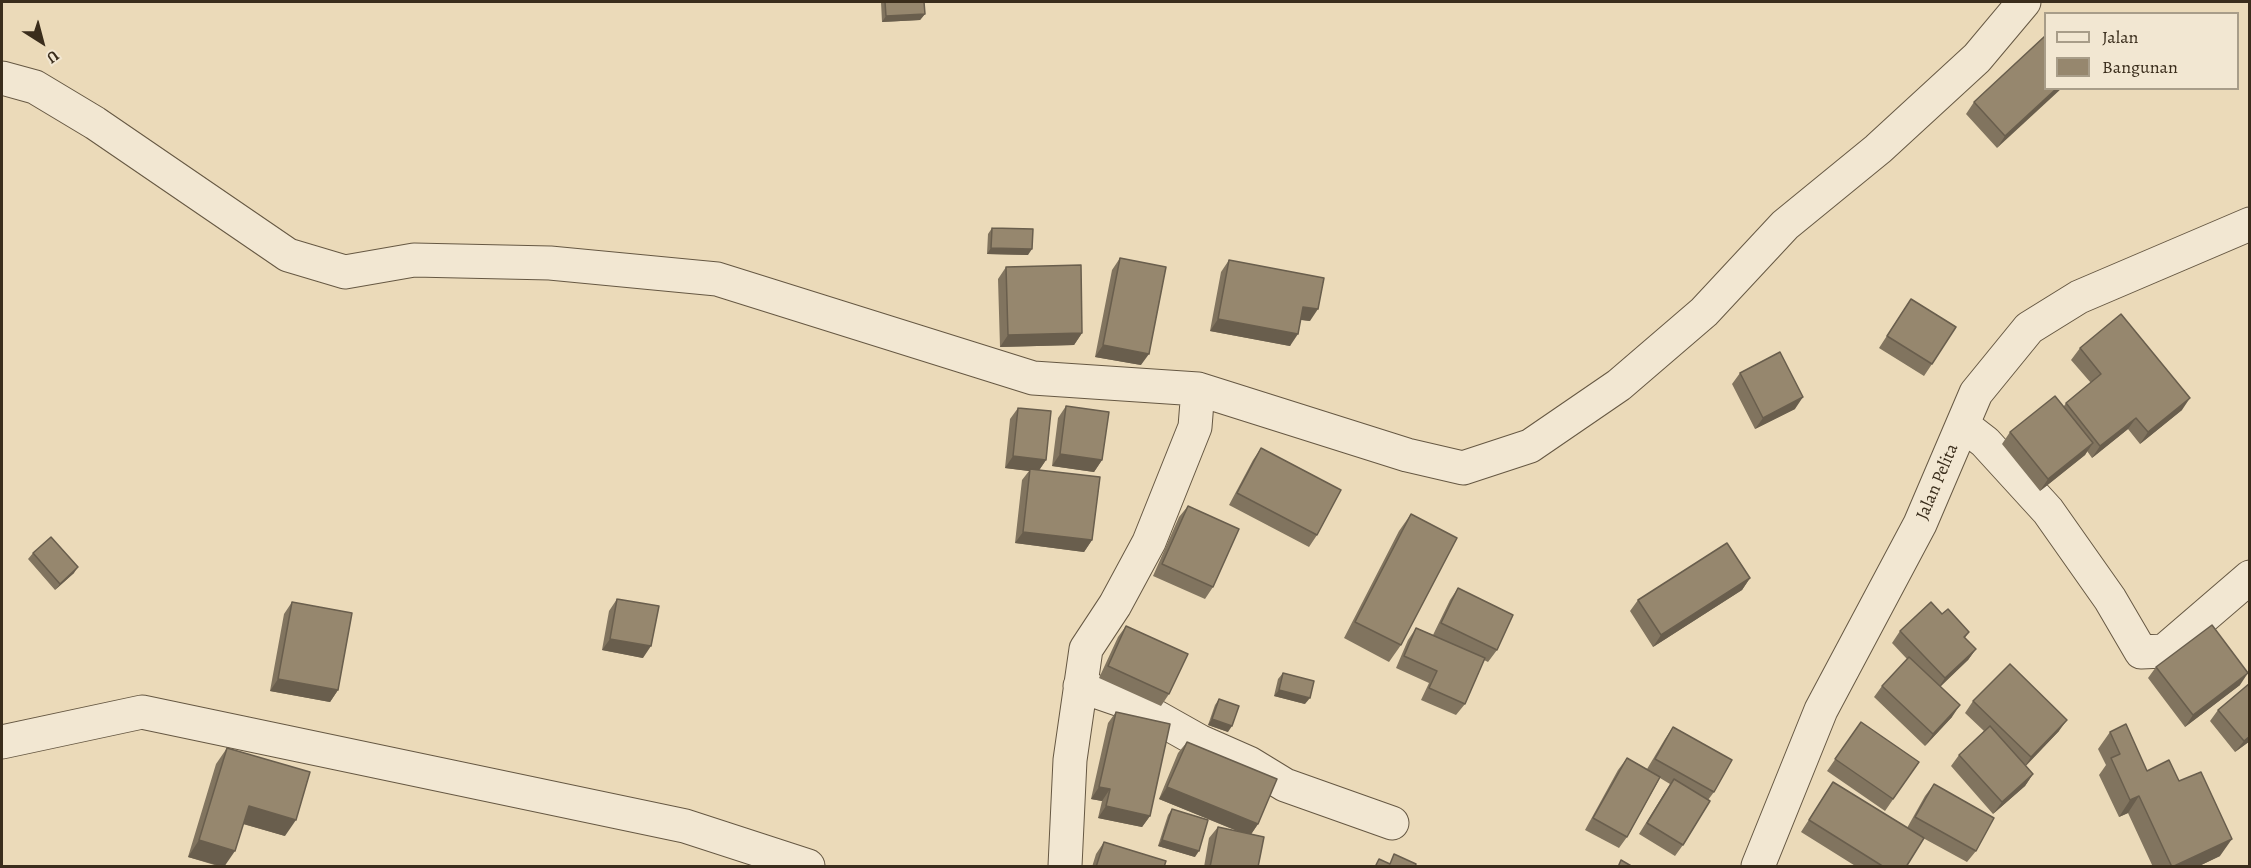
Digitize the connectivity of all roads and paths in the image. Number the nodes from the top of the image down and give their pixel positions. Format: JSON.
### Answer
{"nodes":[{"id":1,"x":2024,"y":2,"type":"edge"},
{"id":2,"x":2,"y":78,"type":"edge"},
{"id":3,"x":2250,"y":224,"type":"edge"},
{"id":4,"x":1198,"y":389,"type":"junction"},
{"id":5,"x":1963,"y":425,"type":"junction"},
{"id":6,"x":2250,"y":578,"type":"edge"},
{"id":7,"x":1080,"y":686,"type":"junction"},
{"id":8,"x":2,"y":742,"type":"edge"},
{"id":9,"x":1392,"y":823,"type":"dead end"},
{"id":10,"x":808,"y":867,"type":"edge"},
{"id":11,"x":1065,"y":867,"type":"edge"},
{"id":12,"x":1758,"y":867,"type":"edge"}],
"edges":[{"from":1,"to":4,"type":"street"},
{"from":2,"to":4,"type":"street"},
{"from":3,"to":5,"type":"street","name":"Jalan Pelita"},
{"from":4,"to":7,"type":"street"},
{"from":5,"to":6,"type":"street"},
{"from":5,"to":12,"type":"street","name":"Jalan Pelita"},
{"from":7,"to":9,"type":"street"},
{"from":7,"to":11,"type":"street"},
{"from":8,"to":10,"type":"street"}]}
